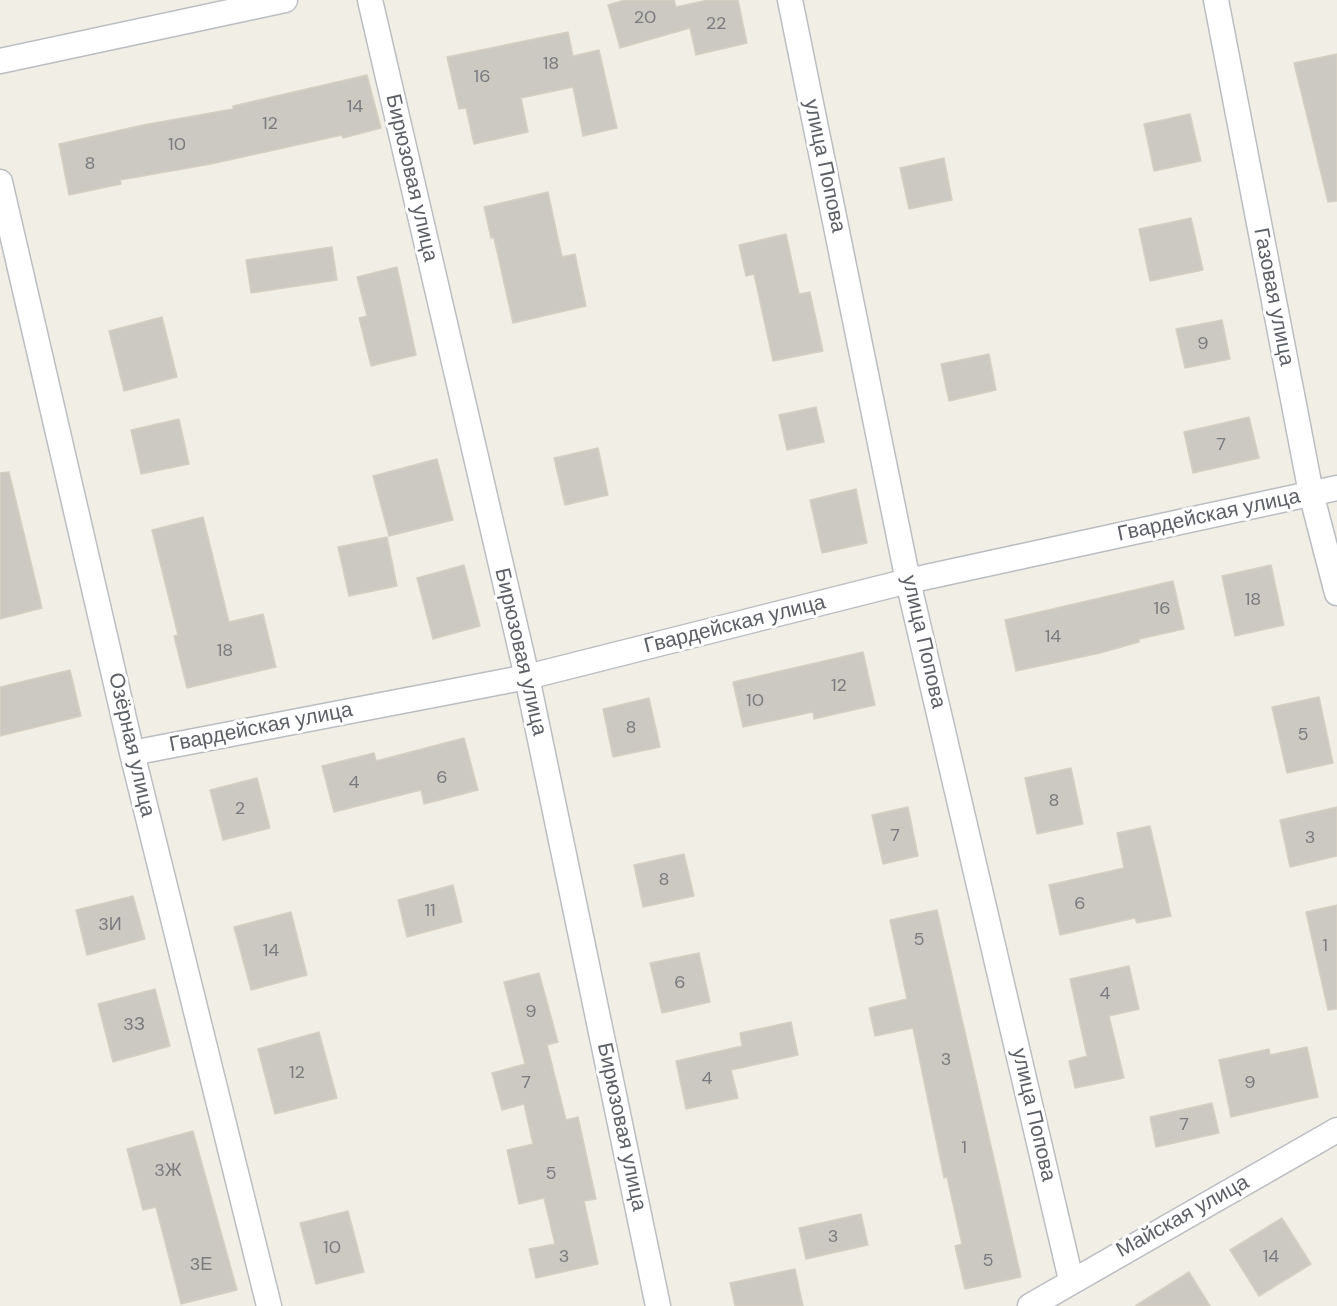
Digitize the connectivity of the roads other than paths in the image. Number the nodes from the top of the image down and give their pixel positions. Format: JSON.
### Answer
{"nodes":[{"id":1,"x":285,"y":0,"type":"edge"},
{"id":2,"x":370,"y":0,"type":"edge"},
{"id":3,"x":790,"y":0,"type":"edge"},
{"id":4,"x":1216,"y":0,"type":"edge"},
{"id":5,"x":0,"y":61,"type":"edge"},
{"id":6,"x":0,"y":182,"type":"edge"},
{"id":7,"x":1337,"y":488,"type":"edge"},
{"id":8,"x":1311,"y":493,"type":"junction"},
{"id":9,"x":909,"y":581,"type":"junction"},
{"id":10,"x":1337,"y":593,"type":"edge"},
{"id":11,"x":527,"y":677,"type":"junction"},
{"id":12,"x":132,"y":753,"type":"junction"},
{"id":13,"x":1337,"y":1130,"type":"edge"},
{"id":14,"x":1071,"y":1280,"type":"junction"},
{"id":15,"x":269,"y":1306,"type":"edge"},
{"id":16,"x":658,"y":1306,"type":"edge"},
{"id":17,"x":1030,"y":1306,"type":"edge"}],
"edges":[{"from":1,"to":5,"type":"street"},
{"from":2,"to":11,"type":"street","name":"Бирюзовая улица"},
{"from":3,"to":9,"type":"street","name":"улица Попова"},
{"from":4,"to":8,"type":"street","name":"Газовая улица"},
{"from":6,"to":12,"type":"street","name":"Озёрная улица"},
{"from":7,"to":8,"type":"street","name":"Гвардейская улица"},
{"from":8,"to":9,"type":"street","name":"Гвардейская улица"},
{"from":8,"to":10,"type":"street","name":"Газовая улица"},
{"from":9,"to":11,"type":"street","name":"Гвардейская улица"},
{"from":9,"to":14,"type":"street","name":"улица Попова"},
{"from":11,"to":12,"type":"street","name":"Гвардейская улица"},
{"from":11,"to":16,"type":"street","name":"Бирюзовая улица"},
{"from":12,"to":15,"type":"street","name":"Озёрная улица"},
{"from":13,"to":14,"type":"street","name":"Майская улица"},
{"from":14,"to":17,"type":"street","name":"Майская улица"}]}
